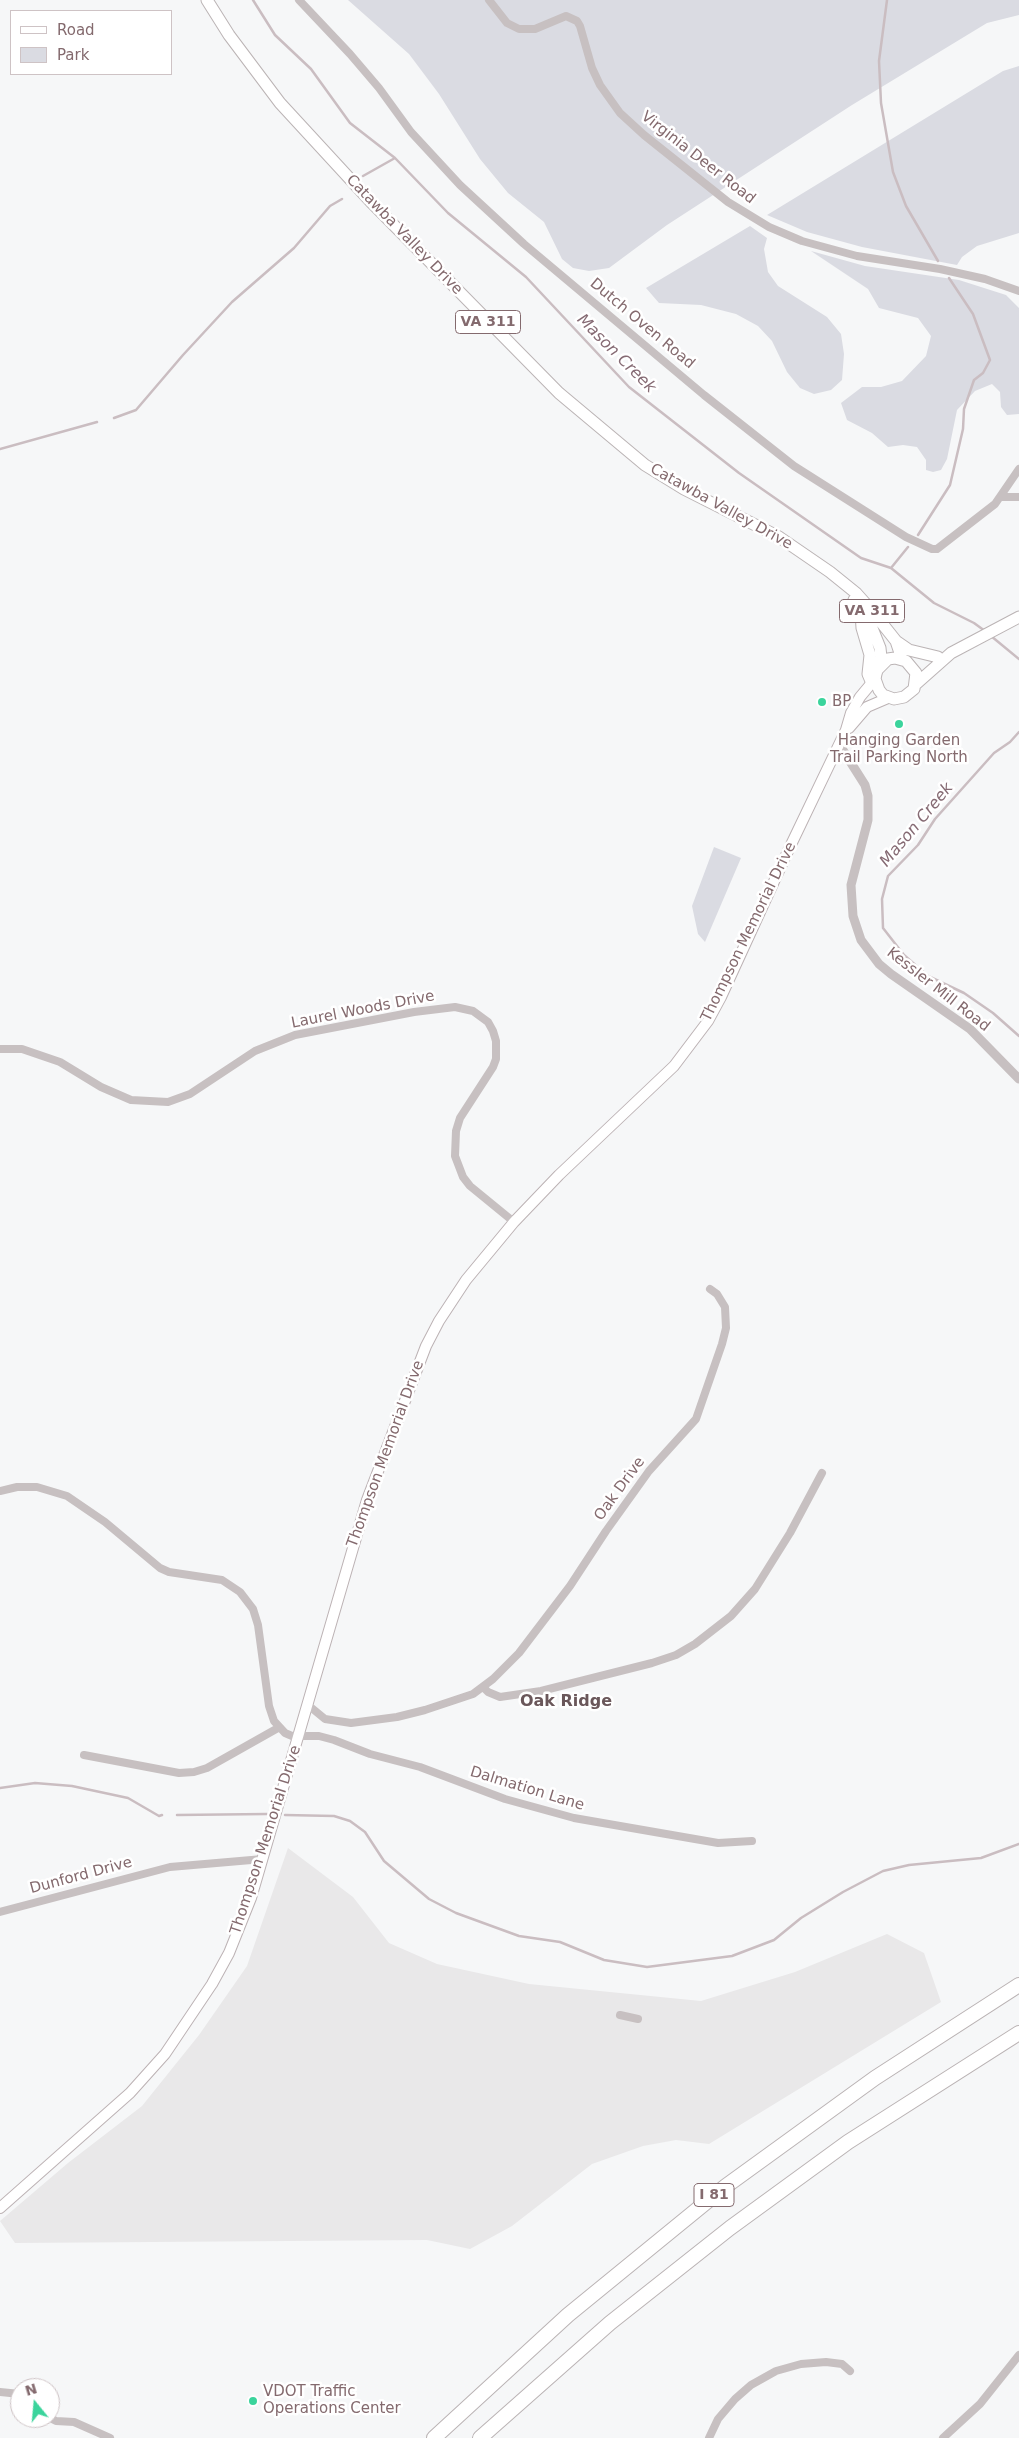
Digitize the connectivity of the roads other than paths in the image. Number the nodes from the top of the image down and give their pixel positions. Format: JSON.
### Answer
{"nodes":[{"id":1,"x":207,"y":0,"type":"edge"},
{"id":2,"x":299,"y":0,"type":"edge"},
{"id":3,"x":489,"y":0,"type":"edge"},
{"id":4,"x":1019,"y":291,"type":"edge"},
{"id":5,"x":1019,"y":469,"type":"edge"},
{"id":6,"x":1001,"y":497,"type":"junction"},
{"id":7,"x":1019,"y":497,"type":"edge"},
{"id":8,"x":830,"y":572,"type":"junction"},
{"id":9,"x":1018,"y":617,"type":"edge"},
{"id":10,"x":896,"y":641,"type":"junction"},
{"id":11,"x":956,"y":650,"type":"junction"},
{"id":12,"x":938,"y":657,"type":"junction"},
{"id":13,"x":906,"y":661,"type":"junction"},
{"id":14,"x":875,"y":676,"type":"junction"},
{"id":15,"x":916,"y":684,"type":"junction"},
{"id":16,"x":888,"y":698,"type":"junction"},
{"id":17,"x":846,"y":730,"type":"junction"},
{"id":18,"x":839,"y":744,"type":"junction"},
{"id":19,"x":0,"y":1049,"type":"edge"},
{"id":20,"x":1019,"y":1079,"type":"edge"},
{"id":21,"x":514,"y":1222,"type":"junction"},
{"id":22,"x":710,"y":1289,"type":"dead end"},
{"id":23,"x":822,"y":1473,"type":"dead end"},
{"id":24,"x":0,"y":1491,"type":"edge"},
{"id":25,"x":483,"y":1687,"type":"junction"},
{"id":26,"x":308,"y":1705,"type":"junction"},
{"id":27,"x":278,"y":1728,"type":"junction"},
{"id":28,"x":299,"y":1737,"type":"junction"},
{"id":29,"x":84,"y":1754,"type":"dead end"},
{"id":30,"x":752,"y":1841,"type":"dead end"},
{"id":31,"x":263,"y":1859,"type":"junction"},
{"id":32,"x":0,"y":1912,"type":"edge"},
{"id":33,"x":1019,"y":1985,"type":"edge"},
{"id":34,"x":620,"y":2015,"type":"dead end"},
{"id":35,"x":638,"y":2019,"type":"dead end"},
{"id":36,"x":1019,"y":2033,"type":"edge"},
{"id":37,"x":0,"y":2208,"type":"edge"},
{"id":38,"x":1019,"y":2355,"type":"edge"},
{"id":39,"x":850,"y":2371,"type":"dead end"},
{"id":40,"x":60,"y":2421,"type":"edge"},
{"id":41,"x":110,"y":2438,"type":"edge"},
{"id":42,"x":434,"y":2438,"type":"edge"},
{"id":43,"x":480,"y":2438,"type":"edge"},
{"id":44,"x":709,"y":2438,"type":"edge"},
{"id":45,"x":943,"y":2438,"type":"edge"}],
"edges":[{"from":1,"to":8,"type":"main road","name":"Catawba Valley Drive","number":"VA 311"},
{"from":2,"to":6,"type":"street","name":"Dutch Oven Road"},
{"from":3,"to":4,"type":"street","name":"Virginia Deer Road"},
{"from":5,"to":6,"type":"street"},
{"from":6,"to":7,"type":"street"},
{"from":8,"to":10,"type":"main road","name":"Catawba Valley Drive","number":"VA 311"},
{"from":8,"to":14,"type":"main road","name":"Catawba Valley Drive","number":"VA 311"},
{"from":9,"to":11,"type":"main road"},
{"from":10,"to":12,"type":"main road"},
{"from":10,"to":13,"type":"main road","name":"Catawba Valley Drive","number":"VA 311"},
{"from":11,"to":12,"type":"main road"},
{"from":11,"to":15,"type":"main road"},
{"from":12,"to":13,"type":"main road"},
{"from":13,"to":14,"type":"main road"},
{"from":13,"to":15,"type":"main road"},
{"from":14,"to":16,"type":"main road"},
{"from":14,"to":17,"type":"main road","name":"Thompson Memorial Drive"},
{"from":15,"to":16,"type":"main road"},
{"from":16,"to":17,"type":"main road","name":"Thompson Memorial Drive"},
{"from":17,"to":18,"type":"main road","name":"Thompson Memorial Drive"},
{"from":18,"to":20,"type":"street","name":"Kessler Mill Road"},
{"from":18,"to":21,"type":"main road","name":"Thompson Memorial Drive"},
{"from":19,"to":21,"type":"street","name":"Laurel Woods Drive"},
{"from":21,"to":26,"type":"main road","name":"Thompson Memorial Drive"},
{"from":22,"to":25,"type":"street","name":"Oak Drive"},
{"from":23,"to":25,"type":"street"},
{"from":24,"to":27,"type":"street"},
{"from":25,"to":26,"type":"street","name":"Oak Drive"},
{"from":26,"to":28,"type":"main road","name":"Thompson Memorial Drive"},
{"from":27,"to":28,"type":"street"},
{"from":27,"to":29,"type":"street"},
{"from":28,"to":30,"type":"street","name":"Dalmation Lane"},
{"from":28,"to":31,"type":"main road","name":"Thompson Memorial Drive"},
{"from":31,"to":32,"type":"street","name":"Dunford Drive"},
{"from":31,"to":37,"type":"main road","name":"Thompson Memorial Drive"},
{"from":33,"to":42,"type":"highway","number":"I 81"},
{"from":34,"to":35,"type":"street"},
{"from":36,"to":43,"type":"highway","number":"I 81"},
{"from":38,"to":45,"type":"street"},
{"from":39,"to":44,"type":"street"},
{"from":40,"to":41,"type":"street"}]}
